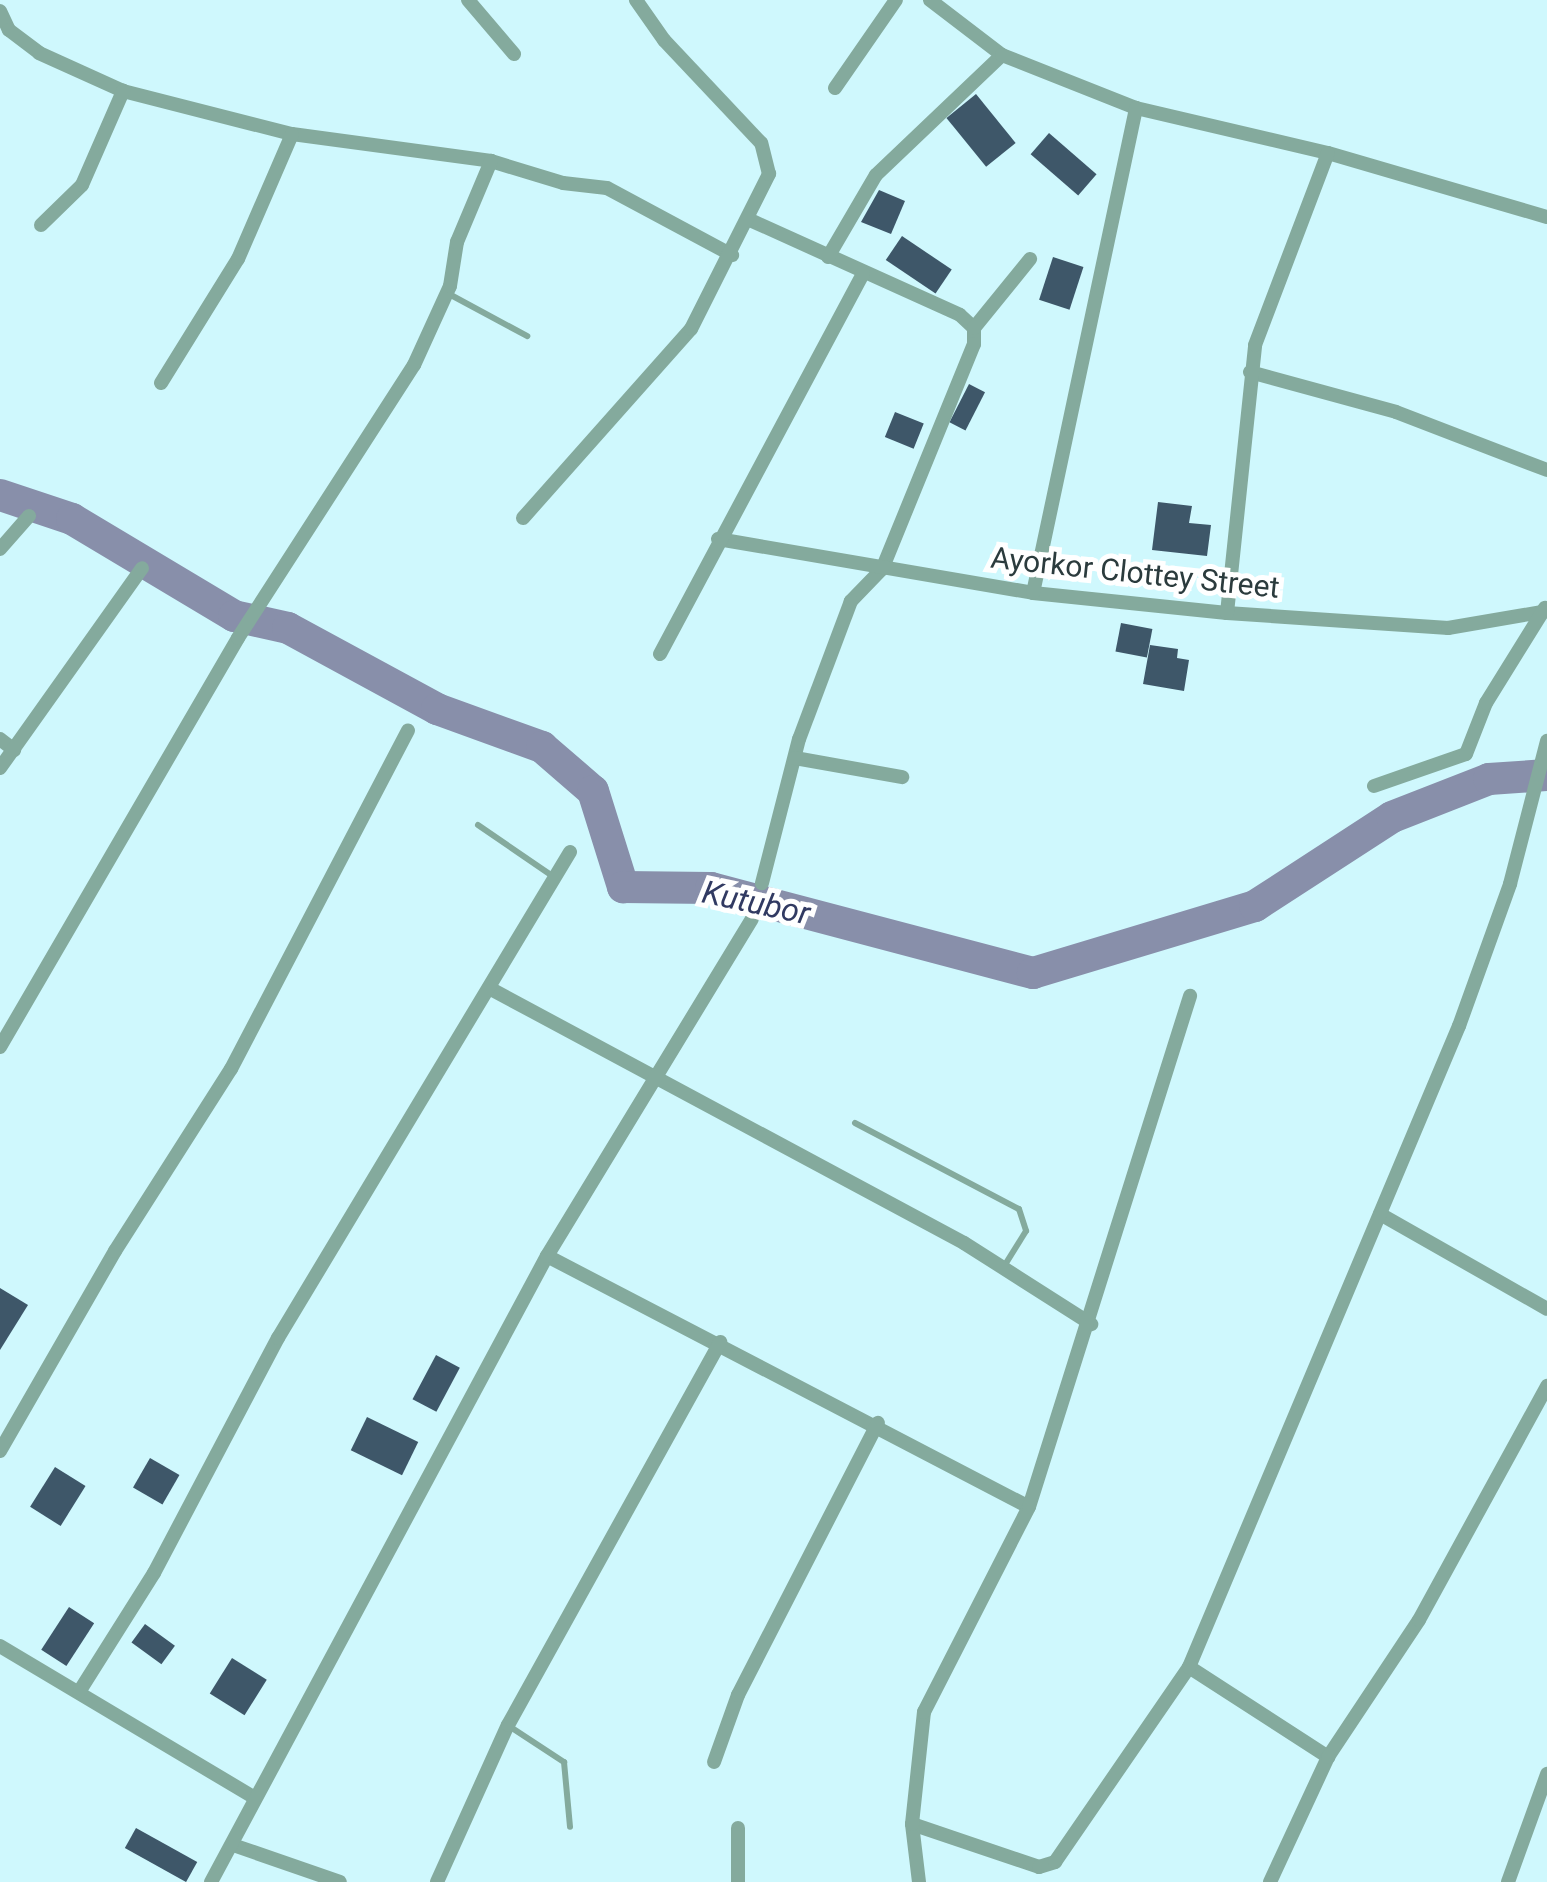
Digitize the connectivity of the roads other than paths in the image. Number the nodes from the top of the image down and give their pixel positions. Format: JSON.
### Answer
{"nodes":[{"id":1,"x":468,"y":0,"type":"edge"},
{"id":2,"x":636,"y":0,"type":"edge"},
{"id":3,"x":896,"y":0,"type":"edge"},
{"id":4,"x":930,"y":0,"type":"edge"},
{"id":5,"x":0,"y":11,"type":"edge"},
{"id":6,"x":514,"y":54,"type":"dead end"},
{"id":7,"x":1002,"y":54,"type":"junction"},
{"id":8,"x":835,"y":88,"type":"dead end"},
{"id":9,"x":123,"y":91,"type":"junction"},
{"id":10,"x":1136,"y":108,"type":"junction"},
{"id":11,"x":292,"y":134,"type":"junction"},
{"id":12,"x":1328,"y":153,"type":"junction"},
{"id":13,"x":491,"y":161,"type":"junction"},
{"id":14,"x":1547,"y":217,"type":"edge"},
{"id":15,"x":750,"y":220,"type":"junction"},
{"id":16,"x":41,"y":225,"type":"dead end"},
{"id":17,"x":732,"y":255,"type":"junction"},
{"id":18,"x":828,"y":257,"type":"junction"},
{"id":19,"x":1030,"y":259,"type":"dead end"},
{"id":20,"x":862,"y":274,"type":"junction"},
{"id":21,"x":447,"y":293,"type":"junction"},
{"id":22,"x":974,"y":328,"type":"junction"},
{"id":23,"x":528,"y":336,"type":"dead end"},
{"id":24,"x":1250,"y":372,"type":"junction"},
{"id":25,"x":161,"y":384,"type":"dead end"},
{"id":26,"x":1547,"y":470,"type":"edge"},
{"id":27,"x":29,"y":516,"type":"dead end"},
{"id":28,"x":523,"y":518,"type":"dead end"},
{"id":29,"x":718,"y":539,"type":"junction"},
{"id":30,"x":0,"y":549,"type":"edge"},
{"id":31,"x":142,"y":568,"type":"dead end"},
{"id":32,"x":882,"y":568,"type":"junction"},
{"id":33,"x":1033,"y":593,"type":"junction"},
{"id":34,"x":1546,"y":609,"type":"edge"},
{"id":35,"x":1228,"y":613,"type":"junction"},
{"id":36,"x":660,"y":654,"type":"dead end"},
{"id":37,"x":408,"y":731,"type":"dead end"},
{"id":38,"x":0,"y":739,"type":"edge"},
{"id":39,"x":1546,"y":745,"type":"edge"},
{"id":40,"x":14,"y":750,"type":"junction"},
{"id":41,"x":795,"y":758,"type":"junction"},
{"id":42,"x":0,"y":768,"type":"edge"},
{"id":43,"x":902,"y":777,"type":"dead end"},
{"id":44,"x":1374,"y":786,"type":"dead end"},
{"id":45,"x":478,"y":825,"type":"dead end"},
{"id":46,"x":570,"y":852,"type":"dead end"},
{"id":47,"x":555,"y":877,"type":"junction"},
{"id":48,"x":762,"y":882,"type":"dead end"},
{"id":49,"x":752,"y":919,"type":"dead end"},
{"id":50,"x":489,"y":988,"type":"junction"},
{"id":51,"x":1190,"y":996,"type":"dead end"},
{"id":52,"x":0,"y":1047,"type":"edge"},
{"id":53,"x":654,"y":1078,"type":"junction"},
{"id":54,"x":855,"y":1123,"type":"dead end"},
{"id":55,"x":1380,"y":1214,"type":"junction"},
{"id":56,"x":547,"y":1256,"type":"junction"},
{"id":57,"x":1003,"y":1268,"type":"junction"},
{"id":58,"x":1547,"y":1309,"type":"edge"},
{"id":59,"x":1091,"y":1324,"type":"junction"},
{"id":60,"x":720,"y":1342,"type":"junction"},
{"id":61,"x":1547,"y":1386,"type":"edge"},
{"id":62,"x":878,"y":1423,"type":"junction"},
{"id":63,"x":0,"y":1451,"type":"edge"},
{"id":64,"x":1030,"y":1506,"type":"junction"},
{"id":65,"x":0,"y":1646,"type":"edge"},
{"id":66,"x":1189,"y":1667,"type":"junction"},
{"id":67,"x":79,"y":1692,"type":"junction"},
{"id":68,"x":508,"y":1725,"type":"junction"},
{"id":69,"x":1328,"y":1757,"type":"junction"},
{"id":70,"x":714,"y":1762,"type":"dead end"},
{"id":71,"x":1547,"y":1774,"type":"edge"},
{"id":72,"x":255,"y":1798,"type":"junction"},
{"id":73,"x":912,"y":1824,"type":"junction"},
{"id":74,"x":570,"y":1828,"type":"dead end"},
{"id":75,"x":738,"y":1828,"type":"dead end"},
{"id":76,"x":233,"y":1845,"type":"junction"},
{"id":77,"x":212,"y":1882,"type":"edge"},
{"id":78,"x":340,"y":1882,"type":"edge"},
{"id":79,"x":438,"y":1882,"type":"edge"},
{"id":80,"x":738,"y":1882,"type":"edge"},
{"id":81,"x":918,"y":1882,"type":"edge"},
{"id":82,"x":1270,"y":1882,"type":"edge"},
{"id":83,"x":1508,"y":1882,"type":"edge"}],
"edges":[{"from":1,"to":6,"type":"street"},
{"from":2,"to":15,"type":"street"},
{"from":3,"to":8,"type":"street"},
{"from":4,"to":7,"type":"street"},
{"from":5,"to":9,"type":"street"},
{"from":7,"to":10,"type":"street"},
{"from":7,"to":18,"type":"street"},
{"from":9,"to":11,"type":"street"},
{"from":9,"to":16,"type":"street"},
{"from":10,"to":12,"type":"street"},
{"from":10,"to":33,"type":"street"},
{"from":11,"to":13,"type":"street"},
{"from":11,"to":25,"type":"street"},
{"from":12,"to":14,"type":"street"},
{"from":12,"to":24,"type":"street"},
{"from":13,"to":17,"type":"street"},
{"from":13,"to":21,"type":"street"},
{"from":15,"to":17,"type":"street"},
{"from":15,"to":18,"type":"street"},
{"from":17,"to":28,"type":"street"},
{"from":18,"to":20,"type":"street"},
{"from":19,"to":22,"type":"street"},
{"from":20,"to":22,"type":"street"},
{"from":20,"to":29,"type":"street"},
{"from":21,"to":23,"type":"lane"},
{"from":21,"to":52,"type":"street"},
{"from":22,"to":32,"type":"street"},
{"from":24,"to":26,"type":"street"},
{"from":24,"to":35,"type":"street"},
{"from":27,"to":30,"type":"street"},
{"from":29,"to":32,"type":"street","name":"Ayorkor Clottey Street"},
{"from":29,"to":36,"type":"street"},
{"from":31,"to":40,"type":"street"},
{"from":32,"to":33,"type":"street","name":"Ayorkor Clottey Street"},
{"from":32,"to":41,"type":"street"},
{"from":33,"to":35,"type":"street","name":"Ayorkor Clottey Street"},
{"from":34,"to":35,"type":"street","name":"Ayorkor Clottey Street"},
{"from":34,"to":44,"type":"street"},
{"from":37,"to":63,"type":"street"},
{"from":38,"to":40,"type":"street"},
{"from":39,"to":55,"type":"street"},
{"from":40,"to":42,"type":"street"},
{"from":41,"to":43,"type":"street"},
{"from":41,"to":48,"type":"street"},
{"from":45,"to":47,"type":"lane"},
{"from":46,"to":47,"type":"street"},
{"from":47,"to":50,"type":"street"},
{"from":49,"to":53,"type":"street"},
{"from":50,"to":53,"type":"street"},
{"from":50,"to":67,"type":"street"},
{"from":51,"to":59,"type":"street"},
{"from":53,"to":56,"type":"street"},
{"from":53,"to":57,"type":"street"},
{"from":54,"to":57,"type":"lane"},
{"from":55,"to":58,"type":"street"},
{"from":55,"to":66,"type":"street"},
{"from":56,"to":60,"type":"street"},
{"from":56,"to":72,"type":"street"},
{"from":57,"to":59,"type":"street"},
{"from":59,"to":64,"type":"street"},
{"from":60,"to":62,"type":"street"},
{"from":60,"to":68,"type":"street"},
{"from":61,"to":69,"type":"street"},
{"from":62,"to":64,"type":"street"},
{"from":62,"to":70,"type":"street"},
{"from":64,"to":73,"type":"street"},
{"from":65,"to":67,"type":"street"},
{"from":66,"to":69,"type":"street"},
{"from":66,"to":73,"type":"street"},
{"from":67,"to":72,"type":"street"},
{"from":68,"to":74,"type":"lane"},
{"from":68,"to":79,"type":"street"},
{"from":69,"to":82,"type":"street"},
{"from":71,"to":83,"type":"street"},
{"from":72,"to":76,"type":"street"},
{"from":73,"to":81,"type":"street"},
{"from":75,"to":80,"type":"street"},
{"from":76,"to":77,"type":"street"},
{"from":76,"to":78,"type":"street"}]}
